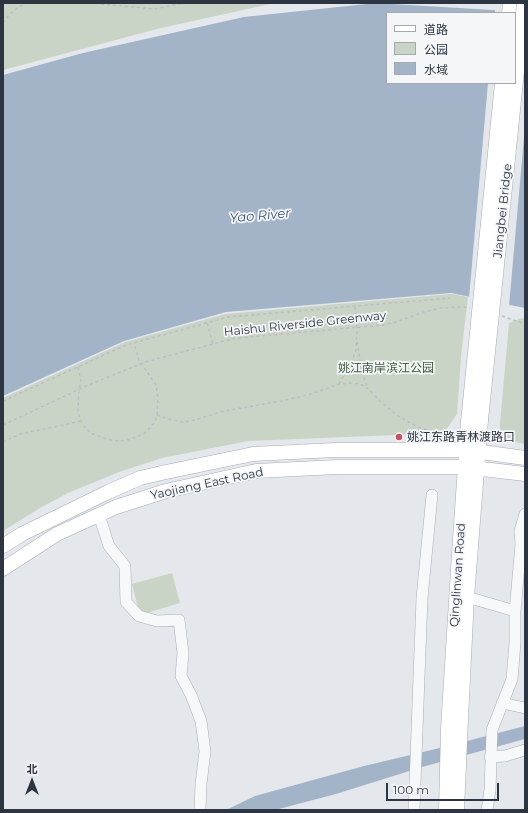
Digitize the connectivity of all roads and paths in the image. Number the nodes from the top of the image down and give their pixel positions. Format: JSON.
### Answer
{"nodes":[{"id":1,"x":26,"y":3,"type":"edge"},
{"id":2,"x":89,"y":3,"type":"edge"},
{"id":3,"x":183,"y":3,"type":"edge"},
{"id":4,"x":524,"y":3,"type":"edge"},
{"id":5,"x":3,"y":23,"type":"edge"},
{"id":6,"x":516,"y":71,"type":"edge"},
{"id":7,"x":502,"y":84,"type":"edge"},
{"id":8,"x":515,"y":84,"type":"edge"},
{"id":9,"x":450,"y":298,"type":"dead end"},
{"id":10,"x":355,"y":306,"type":"junction"},
{"id":11,"x":471,"y":308,"type":"dead end"},
{"id":12,"x":499,"y":315,"type":"dead end"},
{"id":13,"x":207,"y":323,"type":"junction"},
{"id":14,"x":525,"y":324,"type":"edge"},
{"id":15,"x":357,"y":328,"type":"junction"},
{"id":16,"x":357,"y":340,"type":"junction"},
{"id":17,"x":134,"y":343,"type":"junction"},
{"id":18,"x":212,"y":344,"type":"junction"},
{"id":19,"x":140,"y":364,"type":"junction"},
{"id":20,"x":78,"y":367,"type":"junction"},
{"id":21,"x":338,"y":384,"type":"junction"},
{"id":22,"x":368,"y":388,"type":"junction"},
{"id":23,"x":79,"y":389,"type":"junction"},
{"id":24,"x":3,"y":401,"type":"edge"},
{"id":25,"x":157,"y":415,"type":"junction"},
{"id":26,"x":81,"y":421,"type":"junction"},
{"id":27,"x":475,"y":421,"type":"junction"},
{"id":28,"x":3,"y":425,"type":"edge"},
{"id":29,"x":429,"y":431,"type":"dead end"},
{"id":30,"x":3,"y":442,"type":"edge"},
{"id":31,"x":472,"y":451,"type":"junction"},
{"id":32,"x":525,"y":458,"type":"edge"},
{"id":33,"x":471,"y":468,"type":"junction"},
{"id":34,"x":525,"y":474,"type":"edge"},
{"id":35,"x":432,"y":495,"type":"dead end"},
{"id":36,"x":525,"y":514,"type":"edge"},
{"id":37,"x":99,"y":515,"type":"junction"},
{"id":38,"x":3,"y":546,"type":"edge"},
{"id":39,"x":3,"y":569,"type":"edge"},
{"id":40,"x":467,"y":597,"type":"junction"},
{"id":41,"x":515,"y":611,"type":"junction"},
{"id":42,"x":502,"y":703,"type":"junction"},
{"id":43,"x":525,"y":708,"type":"edge"},
{"id":44,"x":525,"y":750,"type":"edge"},
{"id":45,"x":490,"y":755,"type":"junction"},
{"id":46,"x":453,"y":762,"type":"junction"},
{"id":47,"x":200,"y":810,"type":"edge"},
{"id":48,"x":414,"y":810,"type":"edge"},
{"id":49,"x":446,"y":810,"type":"edge"},
{"id":50,"x":457,"y":810,"type":"edge"},
{"id":51,"x":487,"y":810,"type":"edge"}],
"edges":[{"from":1,"to":5,"type":"path"},
{"from":2,"to":3,"type":"path"},
{"from":4,"to":6,"type":"main road","name":"Jiangbei Bridge","bridge":true},
{"from":7,"to":27,"type":"main road","name":"Jiangbei Bridge","bridge":true},
{"from":8,"to":27,"type":"main road","name":"Jiangbei Bridge","bridge":true},
{"from":9,"to":10,"type":"path"},
{"from":10,"to":13,"type":"path"},
{"from":10,"to":15,"type":"path"},
{"from":11,"to":15,"type":"path","name":"Haishu Riverside Greenway"},
{"from":12,"to":14,"type":"path"},
{"from":13,"to":17,"type":"path"},
{"from":13,"to":18,"type":"path"},
{"from":15,"to":16,"type":"path"},
{"from":15,"to":18,"type":"path","name":"Haishu Riverside Greenway"},
{"from":16,"to":21,"type":"path"},
{"from":16,"to":22,"type":"path"},
{"from":17,"to":19,"type":"path"},
{"from":17,"to":20,"type":"path"},
{"from":18,"to":19,"type":"path","name":"Haishu Riverside Greenway"},
{"from":19,"to":23,"type":"path","name":"Haishu Riverside Greenway"},
{"from":19,"to":25,"type":"path"},
{"from":20,"to":23,"type":"path"},
{"from":20,"to":24,"type":"path"},
{"from":21,"to":22,"type":"path"},
{"from":21,"to":25,"type":"path"},
{"from":22,"to":29,"type":"path"},
{"from":23,"to":26,"type":"path"},
{"from":23,"to":28,"type":"path","name":"Haishu Riverside Greenway"},
{"from":25,"to":26,"type":"path"},
{"from":26,"to":30,"type":"path"},
{"from":27,"to":31,"type":"main road","name":"Qinglinwan Road"},
{"from":31,"to":32,"type":"main road","name":"Yaojiang East Road"},
{"from":31,"to":33,"type":"main road","name":"Qinglinwan Road"},
{"from":31,"to":38,"type":"main road","name":"Yaojiang East Road"},
{"from":33,"to":34,"type":"main road","name":"Yaojiang East Road"},
{"from":33,"to":37,"type":"main road","name":"Yaojiang East Road"},
{"from":33,"to":40,"type":"main road","name":"Qinglinwan Road"},
{"from":33,"to":46,"type":"main road","name":"Qinglinwan Road"},
{"from":35,"to":48,"type":"street"},
{"from":36,"to":41,"type":"street"},
{"from":37,"to":39,"type":"main road","name":"Yaojiang East Road"},
{"from":37,"to":47,"type":"street"},
{"from":40,"to":41,"type":"street"},
{"from":40,"to":46,"type":"main road","name":"Qinglinwan Road"},
{"from":41,"to":42,"type":"street"},
{"from":42,"to":43,"type":"street"},
{"from":42,"to":45,"type":"street"},
{"from":44,"to":45,"type":"street"},
{"from":45,"to":51,"type":"street"},
{"from":46,"to":49,"type":"main road"},
{"from":46,"to":50,"type":"main road"}]}
